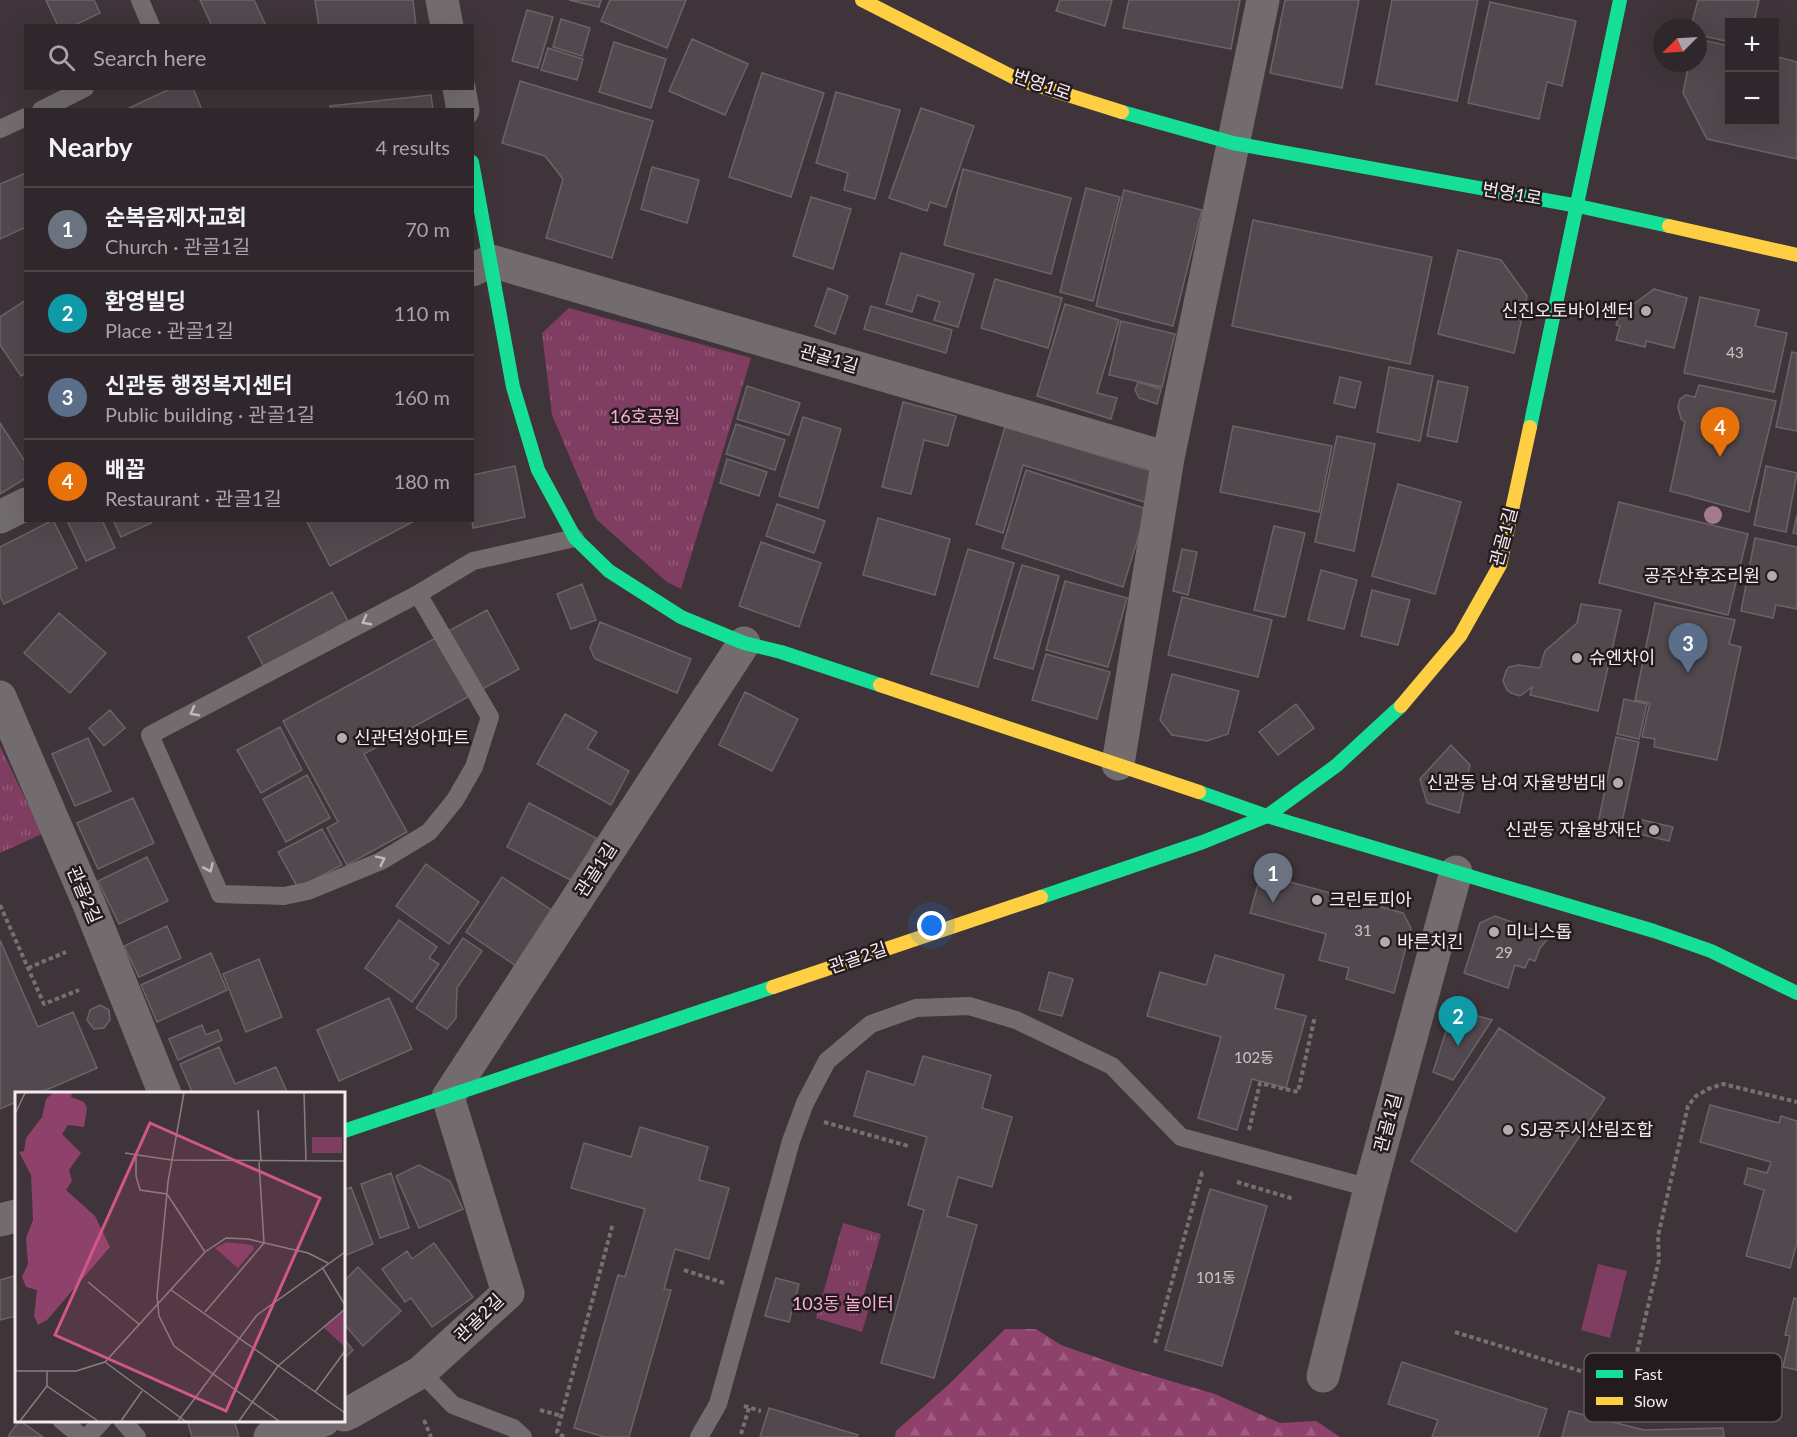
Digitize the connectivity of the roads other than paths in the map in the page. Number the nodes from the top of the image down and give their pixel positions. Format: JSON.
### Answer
{"nodes":[{"id":1,"x":140,"y":0,"type":"edge"},
{"id":2,"x":442,"y":0,"type":"edge"},
{"id":3,"x":862,"y":0,"type":"edge"},
{"id":4,"x":1263,"y":0,"type":"edge"},
{"id":5,"x":1620,"y":0,"type":"edge"},
{"id":6,"x":150,"y":24,"type":"edge"},
{"id":7,"x":447,"y":24,"type":"edge"},
{"id":8,"x":81,"y":90,"type":"edge"},
{"id":9,"x":459,"y":90,"type":"edge"},
{"id":10,"x":45,"y":108,"type":"edge"},
{"id":11,"x":463,"y":108,"type":"edge"},
{"id":12,"x":24,"y":118,"type":"edge"},
{"id":13,"x":0,"y":129,"type":"edge"},
{"id":14,"x":1233,"y":143,"type":"junction"},
{"id":15,"x":474,"y":183,"type":"edge"},
{"id":16,"x":1578,"y":206,"type":"junction"},
{"id":17,"x":1797,"y":255,"type":"edge"},
{"id":18,"x":482,"y":265,"type":"edge"},
{"id":19,"x":1168,"y":458,"type":"junction"},
{"id":20,"x":24,"y":505,"type":"edge"},
{"id":21,"x":0,"y":517,"type":"edge"},
{"id":22,"x":575,"y":538,"type":"junction"},
{"id":23,"x":418,"y":594,"type":"junction"},
{"id":24,"x":744,"y":643,"type":"junction"},
{"id":25,"x":0,"y":698,"type":"edge"},
{"id":26,"x":1118,"y":764,"type":"junction"},
{"id":27,"x":1267,"y":816,"type":"junction"},
{"id":28,"x":1456,"y":872,"type":"junction"},
{"id":29,"x":1797,"y":993,"type":"edge"},
{"id":30,"x":164,"y":1092,"type":"edge"},
{"id":31,"x":448,"y":1097,"type":"junction"},
{"id":32,"x":345,"y":1131,"type":"edge"},
{"id":33,"x":1370,"y":1188,"type":"junction"},
{"id":34,"x":15,"y":1216,"type":"edge"},
{"id":35,"x":0,"y":1220,"type":"edge"},
{"id":36,"x":421,"y":1372,"type":"junction"},
{"id":37,"x":1323,"y":1376,"type":"dead end"},
{"id":38,"x":345,"y":1415,"type":"edge"},
{"id":39,"x":63,"y":1422,"type":"edge"},
{"id":40,"x":101,"y":1422,"type":"edge"},
{"id":41,"x":124,"y":1422,"type":"edge"},
{"id":42,"x":257,"y":1422,"type":"edge"},
{"id":43,"x":318,"y":1422,"type":"edge"},
{"id":44,"x":81,"y":1437,"type":"edge"},
{"id":45,"x":87,"y":1437,"type":"edge"},
{"id":46,"x":136,"y":1437,"type":"edge"},
{"id":47,"x":261,"y":1437,"type":"edge"},
{"id":48,"x":270,"y":1437,"type":"edge"},
{"id":49,"x":523,"y":1437,"type":"edge"},
{"id":50,"x":699,"y":1437,"type":"edge"}],
"edges":[{"from":1,"to":6,"type":"lane"},
{"from":2,"to":7,"type":"street"},
{"from":3,"to":14,"type":"street","name":"번영1로"},
{"from":4,"to":14,"type":"street"},
{"from":5,"to":16,"type":"street"},
{"from":8,"to":10,"type":"lane"},
{"from":9,"to":11,"type":"street"},
{"from":12,"to":13,"type":"lane"},
{"from":14,"to":16,"type":"street","name":"번영1로"},
{"from":14,"to":19,"type":"street"},
{"from":15,"to":18,"type":"street"},
{"from":16,"to":17,"type":"street","name":"번영1로"},
{"from":16,"to":27,"type":"street","name":"관골1길"},
{"from":18,"to":19,"type":"street","name":"관골1길"},
{"from":18,"to":22,"type":"street"},
{"from":19,"to":26,"type":"street"},
{"from":20,"to":21,"type":"street"},
{"from":22,"to":23,"type":"lane"},
{"from":22,"to":24,"type":"street"},
{"from":23,"to":23,"type":"lane","one_way":true},
{"from":24,"to":26,"type":"street"},
{"from":24,"to":31,"type":"street","name":"관골1길"},
{"from":25,"to":30,"type":"street","name":"관골2길"},
{"from":26,"to":27,"type":"street"},
{"from":27,"to":28,"type":"street"},
{"from":27,"to":31,"type":"street","name":"관골2길"},
{"from":28,"to":29,"type":"street"},
{"from":28,"to":33,"type":"street","name":"관골1길"},
{"from":31,"to":32,"type":"street","name":"관골2길"},
{"from":31,"to":36,"type":"street","name":"관골2길"},
{"from":33,"to":37,"type":"street","name":"관골1길"},
{"from":33,"to":50,"type":"lane"},
{"from":34,"to":35,"type":"street"},
{"from":36,"to":38,"type":"street","name":"관골2길"},
{"from":36,"to":49,"type":"lane"},
{"from":39,"to":44,"type":"lane"},
{"from":40,"to":45,"type":"lane"},
{"from":41,"to":46,"type":"lane"},
{"from":42,"to":47,"type":"street"},
{"from":43,"to":48,"type":"street"}]}
